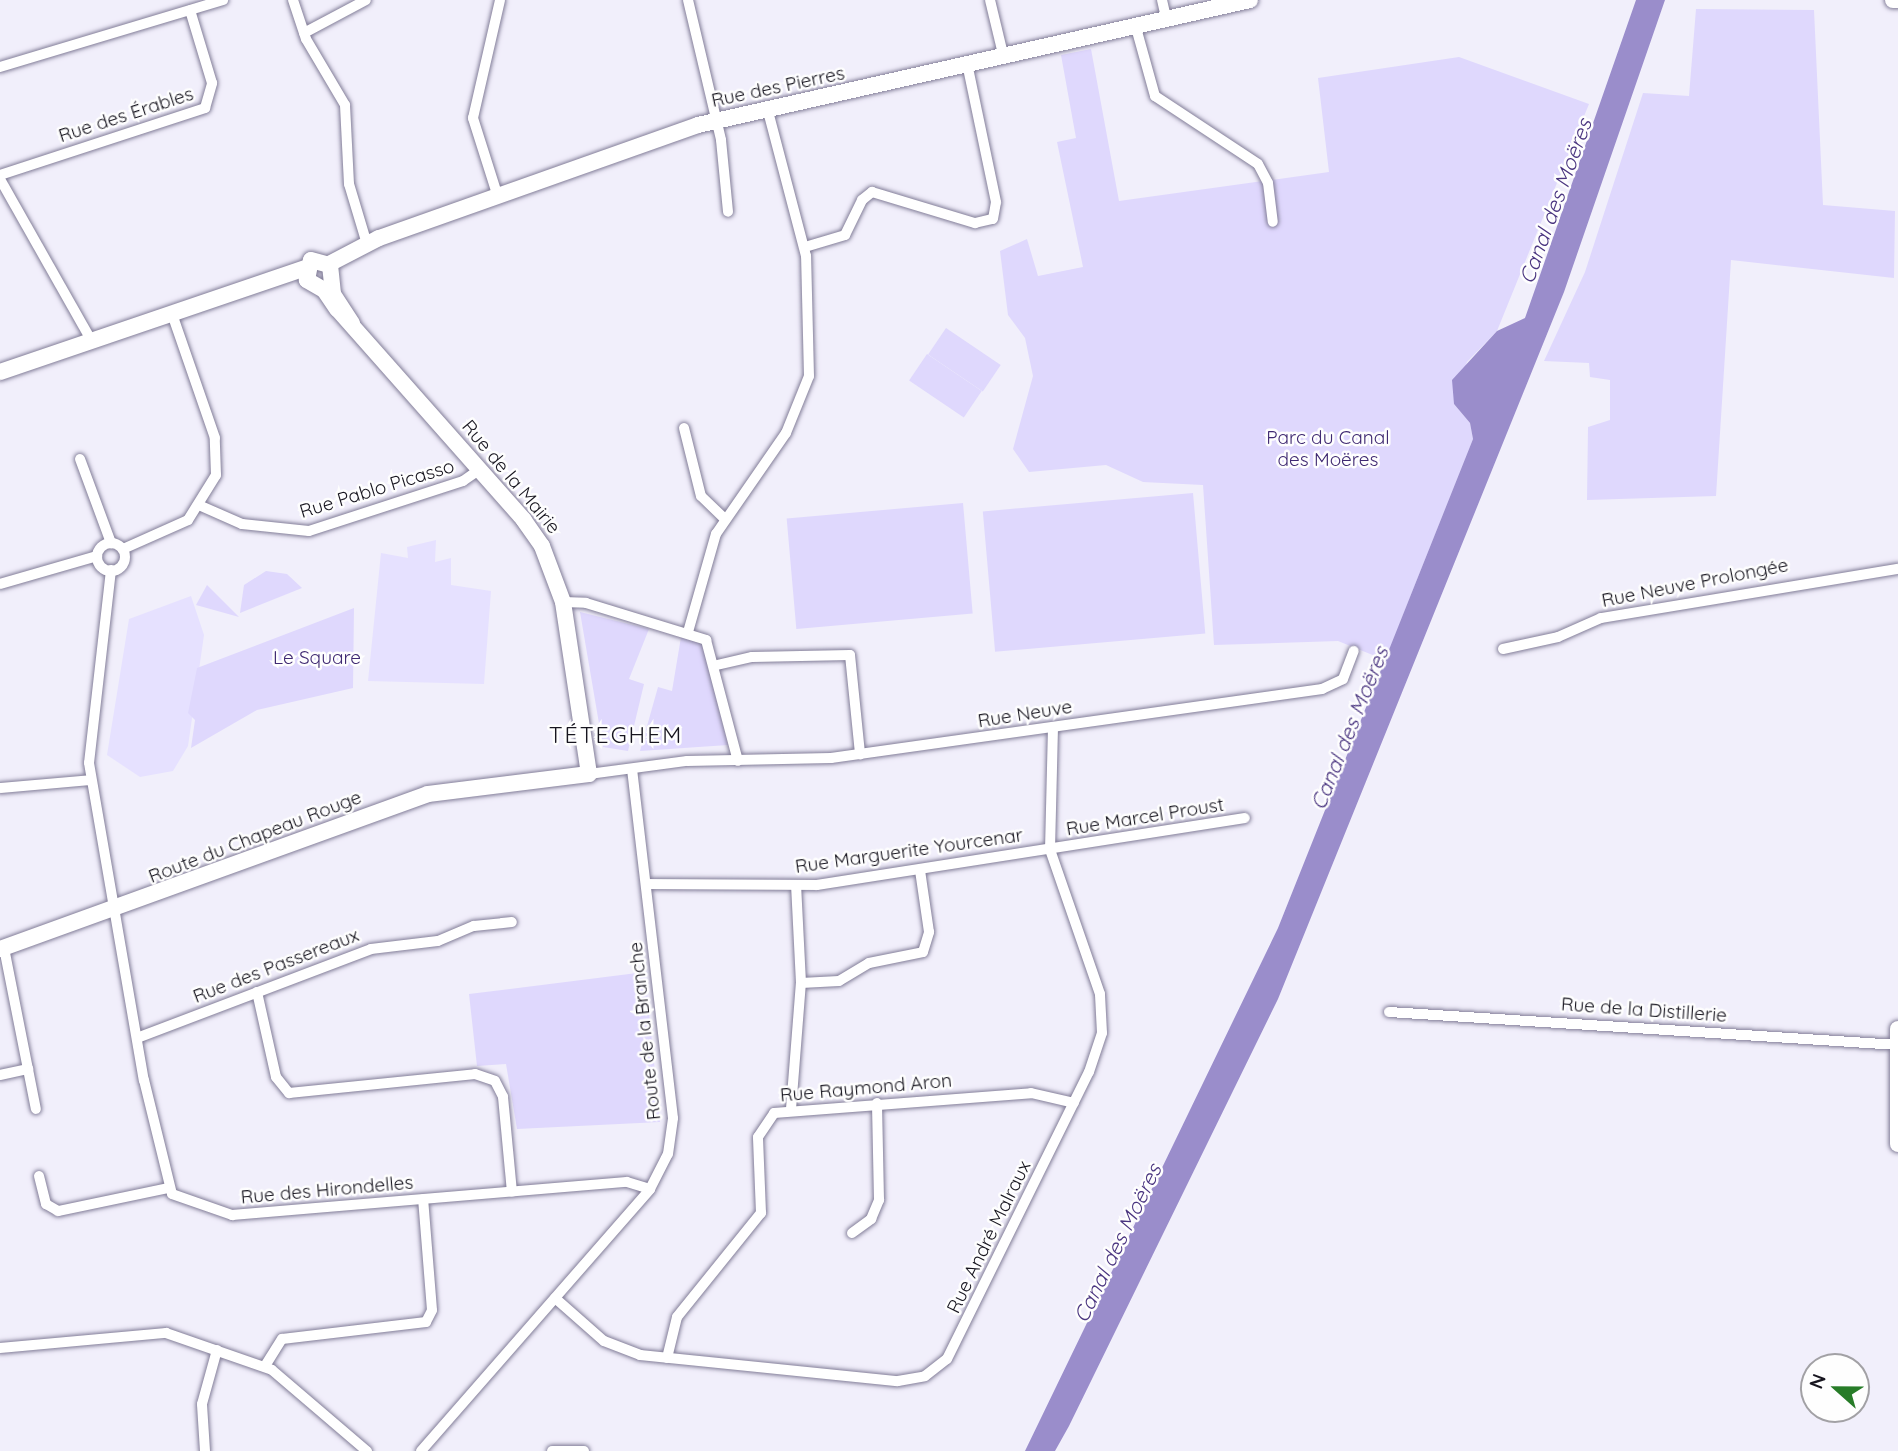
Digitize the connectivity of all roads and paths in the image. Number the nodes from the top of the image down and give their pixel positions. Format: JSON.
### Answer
{"nodes":[{"id":1,"x":223,"y":0,"type":"edge"},
{"id":2,"x":293,"y":0,"type":"edge"},
{"id":3,"x":366,"y":0,"type":"edge"},
{"id":4,"x":500,"y":0,"type":"edge"},
{"id":5,"x":688,"y":0,"type":"edge"},
{"id":6,"x":990,"y":0,"type":"edge"},
{"id":7,"x":1163,"y":0,"type":"edge"},
{"id":8,"x":1250,"y":0,"type":"edge"},
{"id":9,"x":190,"y":10,"type":"junction"},
{"id":10,"x":1166,"y":17,"type":"junction"},
{"id":11,"x":1135,"y":24,"type":"junction"},
{"id":12,"x":303,"y":33,"type":"junction"},
{"id":13,"x":1003,"y":54,"type":"junction"},
{"id":14,"x":967,"y":64,"type":"junction"},
{"id":15,"x":0,"y":67,"type":"edge"},
{"id":16,"x":768,"y":111,"type":"junction"},
{"id":17,"x":717,"y":121,"type":"junction"},
{"id":18,"x":0,"y":177,"type":"edge"},
{"id":19,"x":498,"y":197,"type":"junction"},
{"id":20,"x":728,"y":212,"type":"dead end"},
{"id":21,"x":1273,"y":222,"type":"dead end"},
{"id":22,"x":367,"y":244,"type":"junction"},
{"id":23,"x":805,"y":247,"type":"junction"},
{"id":24,"x":305,"y":268,"type":"junction"},
{"id":25,"x":330,"y":269,"type":"junction"},
{"id":26,"x":318,"y":285,"type":"junction"},
{"id":27,"x":171,"y":311,"type":"junction"},
{"id":28,"x":352,"y":323,"type":"junction"},
{"id":29,"x":91,"y":340,"type":"junction"},
{"id":30,"x":0,"y":372,"type":"edge"},
{"id":31,"x":684,"y":428,"type":"dead end"},
{"id":32,"x":80,"y":459,"type":"dead end"},
{"id":33,"x":479,"y":470,"type":"junction"},
{"id":34,"x":201,"y":506,"type":"junction"},
{"id":35,"x":725,"y":519,"type":"junction"},
{"id":36,"x":111,"y":543,"type":"junction"},
{"id":37,"x":123,"y":549,"type":"junction"},
{"id":38,"x":97,"y":556,"type":"junction"},
{"id":39,"x":1898,"y":569,"type":"edge"},
{"id":40,"x":111,"y":570,"type":"junction"},
{"id":41,"x":0,"y":584,"type":"edge"},
{"id":42,"x":563,"y":603,"type":"junction"},
{"id":43,"x":688,"y":632,"type":"junction"},
{"id":44,"x":1503,"y":649,"type":"dead end"},
{"id":45,"x":1354,"y":651,"type":"dead end"},
{"id":46,"x":717,"y":665,"type":"junction"},
{"id":47,"x":1053,"y":727,"type":"junction"},
{"id":48,"x":860,"y":754,"type":"junction"},
{"id":49,"x":738,"y":761,"type":"junction"},
{"id":50,"x":632,"y":769,"type":"junction"},
{"id":51,"x":589,"y":774,"type":"junction"},
{"id":52,"x":91,"y":780,"type":"junction"},
{"id":53,"x":0,"y":788,"type":"edge"},
{"id":54,"x":1245,"y":818,"type":"dead end"},
{"id":55,"x":1051,"y":850,"type":"junction"},
{"id":56,"x":920,"y":870,"type":"junction"},
{"id":57,"x":646,"y":884,"type":"junction"},
{"id":58,"x":796,"y":886,"type":"junction"},
{"id":59,"x":114,"y":913,"type":"junction"},
{"id":60,"x":512,"y":922,"type":"dead end"},
{"id":61,"x":2,"y":949,"type":"edge"},
{"id":62,"x":802,"y":983,"type":"junction"},
{"id":63,"x":257,"y":992,"type":"junction"},
{"id":64,"x":1388,"y":1012,"type":"dead end"},
{"id":65,"x":1898,"y":1029,"type":"edge"},
{"id":66,"x":136,"y":1038,"type":"junction"},
{"id":67,"x":1898,"y":1045,"type":"edge"},
{"id":68,"x":28,"y":1069,"type":"junction"},
{"id":69,"x":0,"y":1075,"type":"edge"},
{"id":70,"x":877,"y":1103,"type":"junction"},
{"id":71,"x":1074,"y":1103,"type":"junction"},
{"id":72,"x":36,"y":1109,"type":"dead end"},
{"id":73,"x":792,"y":1109,"type":"junction"},
{"id":74,"x":1898,"y":1144,"type":"edge"},
{"id":75,"x":40,"y":1176,"type":"dead end"},
{"id":76,"x":168,"y":1188,"type":"junction"},
{"id":77,"x":650,"y":1189,"type":"junction"},
{"id":78,"x":512,"y":1192,"type":"junction"},
{"id":79,"x":423,"y":1199,"type":"junction"},
{"id":80,"x":852,"y":1233,"type":"dead end"},
{"id":81,"x":555,"y":1298,"type":"junction"},
{"id":82,"x":0,"y":1348,"type":"edge"},
{"id":83,"x":218,"y":1350,"type":"junction"},
{"id":84,"x":667,"y":1358,"type":"junction"},
{"id":85,"x":265,"y":1366,"type":"junction"},
{"id":86,"x":205,"y":1451,"type":"edge"},
{"id":87,"x":367,"y":1451,"type":"edge"},
{"id":88,"x":421,"y":1451,"type":"edge"},
{"id":89,"x":552,"y":1451,"type":"edge"},
{"id":90,"x":584,"y":1451,"type":"edge"}],
"edges":[{"from":1,"to":9,"type":"street"},
{"from":2,"to":12,"type":"street"},
{"from":3,"to":12,"type":"street"},
{"from":4,"to":19,"type":"street"},
{"from":5,"to":17,"type":"street"},
{"from":6,"to":13,"type":"street"},
{"from":7,"to":10,"type":"street"},
{"from":8,"to":10,"type":"main road","name":"Rue des Pierres"},
{"from":9,"to":15,"type":"street"},
{"from":9,"to":18,"type":"street","name":"Rue des Érables"},
{"from":10,"to":11,"type":"main road","name":"Rue des Pierres"},
{"from":11,"to":13,"type":"main road","name":"Rue des Pierres"},
{"from":11,"to":21,"type":"street"},
{"from":12,"to":22,"type":"street"},
{"from":13,"to":14,"type":"main road","name":"Rue des Pierres"},
{"from":14,"to":16,"type":"main road","name":"Rue des Pierres"},
{"from":14,"to":23,"type":"street"},
{"from":16,"to":17,"type":"main road","name":"Rue des Pierres"},
{"from":16,"to":23,"type":"street"},
{"from":17,"to":19,"type":"main road","name":"Rue des Pierres"},
{"from":17,"to":20,"type":"street"},
{"from":18,"to":29,"type":"street"},
{"from":19,"to":22,"type":"main road","name":"Rue des Pierres"},
{"from":22,"to":25,"type":"main road","name":"Rue des Pierres"},
{"from":23,"to":35,"type":"street"},
{"from":24,"to":25,"type":"main road"},
{"from":24,"to":26,"type":"main road","name":"Rue de la Mairie"},
{"from":24,"to":27,"type":"main road"},
{"from":25,"to":26,"type":"main road"},
{"from":25,"to":28,"type":"main road","name":"Rue de la Mairie"},
{"from":26,"to":28,"type":"main road","name":"Rue de la Mairie"},
{"from":27,"to":29,"type":"main road"},
{"from":27,"to":34,"type":"street"},
{"from":28,"to":33,"type":"main road","name":"Rue de la Mairie"},
{"from":29,"to":30,"type":"main road"},
{"from":31,"to":35,"type":"street"},
{"from":32,"to":36,"type":"street"},
{"from":33,"to":34,"type":"street","name":"Rue Pablo Picasso"},
{"from":33,"to":42,"type":"main road","name":"Rue de la Mairie"},
{"from":34,"to":37,"type":"street"},
{"from":35,"to":43,"type":"street"},
{"from":36,"to":37,"type":"street"},
{"from":36,"to":38,"type":"street"},
{"from":37,"to":40,"type":"street"},
{"from":38,"to":40,"type":"street"},
{"from":38,"to":41,"type":"street"},
{"from":39,"to":44,"type":"street","name":"Rue Neuve Prolongée"},
{"from":40,"to":52,"type":"street"},
{"from":42,"to":43,"type":"street"},
{"from":42,"to":51,"type":"main road","name":"Rue de la Mairie"},
{"from":43,"to":46,"type":"street"},
{"from":45,"to":47,"type":"street","name":"Rue Neuve"},
{"from":46,"to":48,"type":"street"},
{"from":46,"to":49,"type":"street"},
{"from":47,"to":48,"type":"street","name":"Rue Neuve"},
{"from":47,"to":55,"type":"street","name":"Rue André Malraux"},
{"from":48,"to":49,"type":"street","name":"Rue Neuve"},
{"from":49,"to":50,"type":"street","name":"Rue Neuve"},
{"from":50,"to":51,"type":"street","name":"Rue Neuve"},
{"from":50,"to":57,"type":"street","name":"Route de la Branche"},
{"from":51,"to":59,"type":"main road","name":"Route du Chapeau Rouge"},
{"from":52,"to":53,"type":"street"},
{"from":52,"to":59,"type":"street"},
{"from":54,"to":55,"type":"street","name":"Rue Marcel Proust"},
{"from":55,"to":56,"type":"street","name":"Rue Marguerite Yourcenar"},
{"from":55,"to":71,"type":"street","name":"Rue André Malraux"},
{"from":56,"to":58,"type":"street","name":"Rue Marguerite Yourcenar"},
{"from":56,"to":62,"type":"street"},
{"from":57,"to":58,"type":"street","name":"Rue Marguerite Yourcenar"},
{"from":57,"to":77,"type":"street","name":"Route de la Branche"},
{"from":58,"to":62,"type":"street"},
{"from":59,"to":61,"type":"main road","name":"Route du Chapeau Rouge"},
{"from":59,"to":66,"type":"street"},
{"from":60,"to":63,"type":"street","name":"Rue des Passereaux"},
{"from":61,"to":68,"type":"street"},
{"from":62,"to":73,"type":"street"},
{"from":63,"to":66,"type":"street","name":"Rue des Passereaux"},
{"from":63,"to":78,"type":"street"},
{"from":64,"to":67,"type":"street","name":"Rue de la Distillerie"},
{"from":65,"to":67,"type":"main road"},
{"from":66,"to":76,"type":"street"},
{"from":67,"to":74,"type":"main road"},
{"from":68,"to":69,"type":"street"},
{"from":68,"to":72,"type":"street"},
{"from":70,"to":71,"type":"street","name":"Rue Raymond Aron"},
{"from":70,"to":73,"type":"street","name":"Rue Raymond Aron"},
{"from":70,"to":80,"type":"street"},
{"from":71,"to":84,"type":"street","name":"Rue André Malraux"},
{"from":73,"to":84,"type":"street","name":"Rue Raymond Aron"},
{"from":75,"to":76,"type":"street"},
{"from":76,"to":79,"type":"street","name":"Rue des Hirondelles"},
{"from":77,"to":78,"type":"street","name":"Rue des Hirondelles"},
{"from":77,"to":81,"type":"street","name":"Route de la Branche"},
{"from":78,"to":79,"type":"street","name":"Rue des Hirondelles"},
{"from":79,"to":85,"type":"street"},
{"from":81,"to":84,"type":"street","name":"Rue André Malraux"},
{"from":81,"to":88,"type":"street","name":"Route de la Branche"},
{"from":82,"to":83,"type":"street"},
{"from":83,"to":85,"type":"street"},
{"from":83,"to":86,"type":"street"},
{"from":85,"to":87,"type":"street"},
{"from":89,"to":90,"type":"street"}]}
